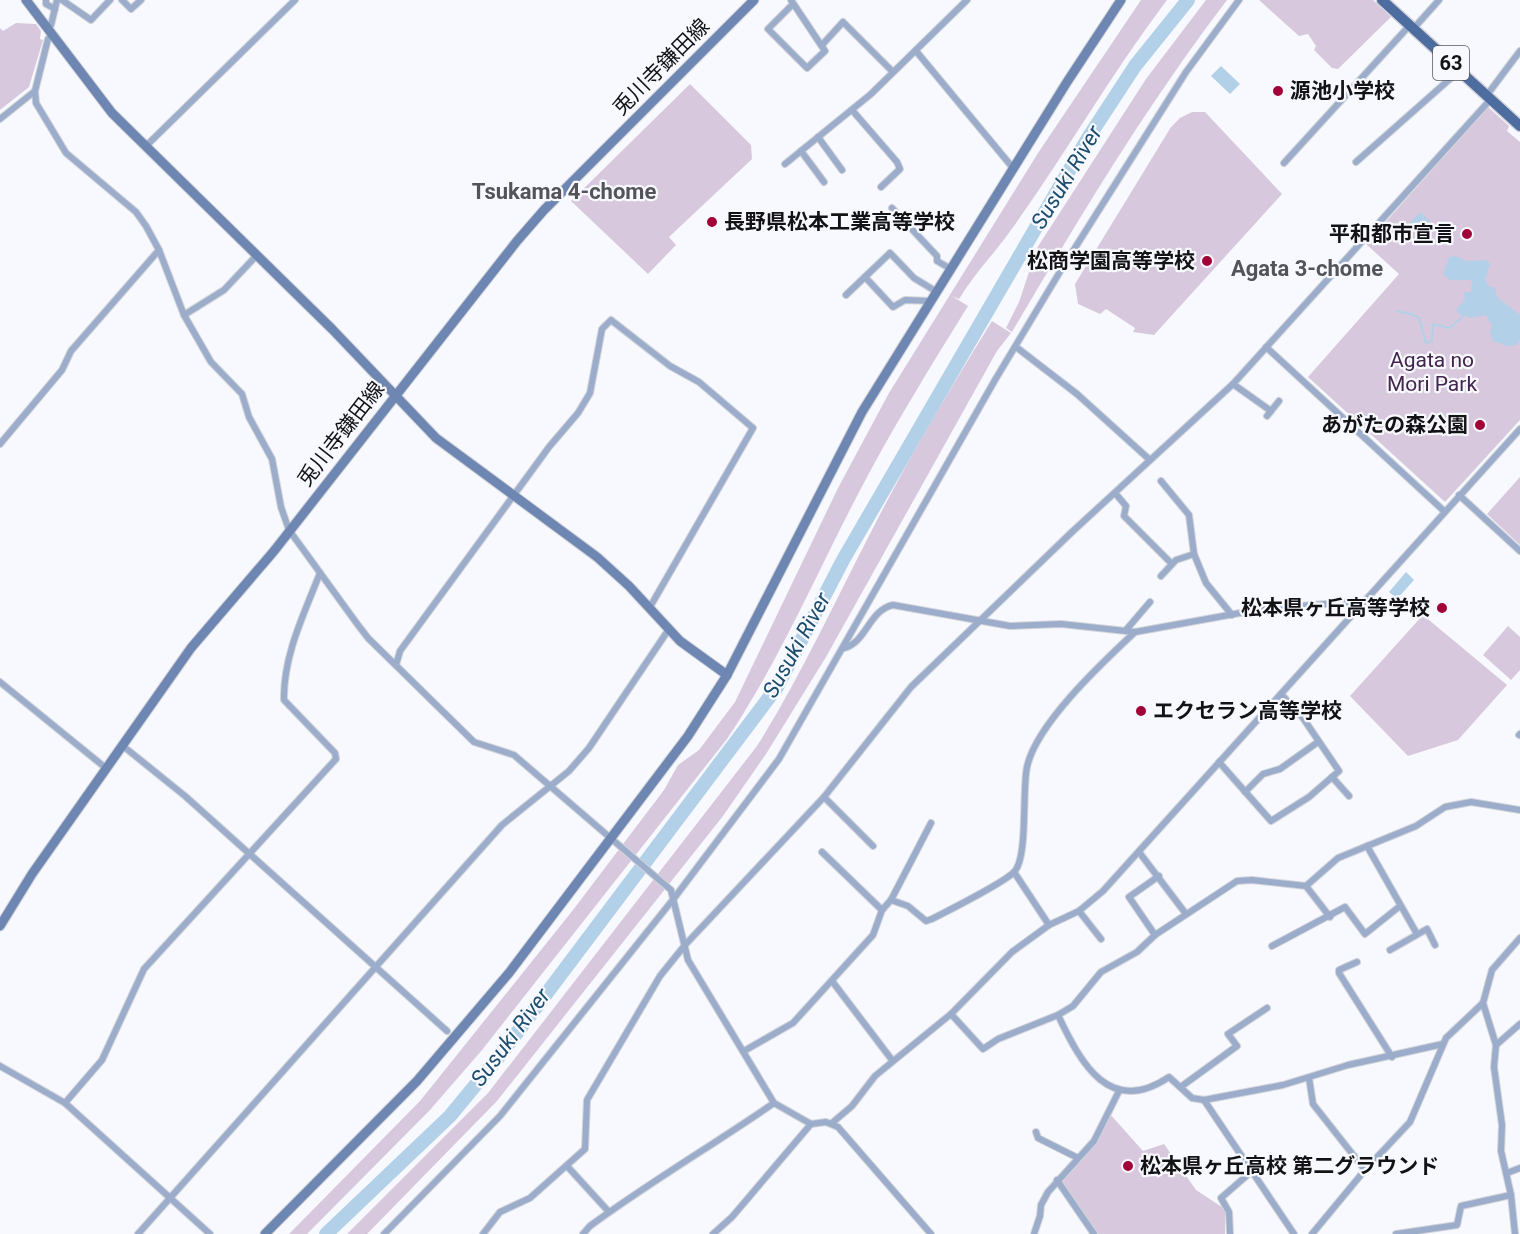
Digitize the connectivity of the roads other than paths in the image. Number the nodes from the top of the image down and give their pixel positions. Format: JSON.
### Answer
{"nodes":[{"id":1,"x":26,"y":0,"type":"edge"},
{"id":2,"x":46,"y":0,"type":"edge"},
{"id":3,"x":59,"y":0,"type":"edge"},
{"id":4,"x":110,"y":0,"type":"edge"},
{"id":5,"x":122,"y":0,"type":"edge"},
{"id":6,"x":141,"y":0,"type":"edge"},
{"id":7,"x":295,"y":0,"type":"edge"},
{"id":8,"x":754,"y":0,"type":"edge"},
{"id":9,"x":967,"y":0,"type":"edge"},
{"id":10,"x":1121,"y":0,"type":"edge"},
{"id":11,"x":1239,"y":0,"type":"edge"},
{"id":12,"x":1382,"y":0,"type":"edge"},
{"id":13,"x":1439,"y":0,"type":"edge"},
{"id":14,"x":792,"y":2,"type":"edge"},
{"id":15,"x":55,"y":9,"type":"junction"},
{"id":16,"x":1412,"y":26,"type":"junction"},
{"id":17,"x":50,"y":31,"type":"junction"},
{"id":18,"x":822,"y":45,"type":"junction"},
{"id":19,"x":916,"y":51,"type":"junction"},
{"id":20,"x":1520,"y":51,"type":"edge"},
{"id":21,"x":1460,"y":70,"type":"junction"},
{"id":22,"x":893,"y":72,"type":"junction"},
{"id":23,"x":35,"y":91,"type":"junction"},
{"id":24,"x":1489,"y":97,"type":"junction"},
{"id":25,"x":852,"y":110,"type":"junction"},
{"id":26,"x":0,"y":119,"type":"edge"},
{"id":27,"x":1520,"y":126,"type":"edge"},
{"id":28,"x":818,"y":137,"type":"junction"},
{"id":29,"x":146,"y":146,"type":"junction"},
{"id":30,"x":801,"y":151,"type":"junction"},
{"id":31,"x":1356,"y":162,"type":"dead end"},
{"id":32,"x":1284,"y":163,"type":"dead end"},
{"id":33,"x":785,"y":164,"type":"dead end"},
{"id":34,"x":1013,"y":168,"type":"junction"},
{"id":35,"x":842,"y":170,"type":"dead end"},
{"id":36,"x":824,"y":182,"type":"dead end"},
{"id":37,"x":881,"y":187,"type":"dead end"},
{"id":38,"x":892,"y":208,"type":"dead end"},
{"id":39,"x":159,"y":250,"type":"junction"},
{"id":40,"x":257,"y":255,"type":"junction"},
{"id":41,"x":951,"y":269,"type":"junction"},
{"id":42,"x":865,"y":277,"type":"junction"},
{"id":43,"x":937,"y":292,"type":"junction"},
{"id":44,"x":846,"y":295,"type":"dead end"},
{"id":45,"x":931,"y":301,"type":"junction"},
{"id":46,"x":184,"y":315,"type":"junction"},
{"id":47,"x":1016,"y":347,"type":"junction"},
{"id":48,"x":1266,"y":347,"type":"junction"},
{"id":49,"x":1233,"y":384,"type":"junction"},
{"id":50,"x":393,"y":396,"type":"junction"},
{"id":51,"x":1280,"y":401,"type":"dead end"},
{"id":52,"x":1520,"y":429,"type":"edge"},
{"id":53,"x":0,"y":444,"type":"edge"},
{"id":54,"x":1149,"y":460,"type":"junction"},
{"id":55,"x":1161,"y":481,"type":"dead end"},
{"id":56,"x":1115,"y":493,"type":"junction"},
{"id":57,"x":1459,"y":495,"type":"junction"},
{"id":58,"x":514,"y":497,"type":"junction"},
{"id":59,"x":1444,"y":511,"type":"junction"},
{"id":60,"x":289,"y":530,"type":"junction"},
{"id":61,"x":1520,"y":551,"type":"edge"},
{"id":62,"x":1194,"y":554,"type":"junction"},
{"id":63,"x":1172,"y":564,"type":"junction"},
{"id":64,"x":320,"y":573,"type":"junction"},
{"id":65,"x":1161,"y":576,"type":"dead end"},
{"id":66,"x":1365,"y":601,"type":"junction"},
{"id":67,"x":1150,"y":602,"type":"dead end"},
{"id":68,"x":650,"y":607,"type":"junction"},
{"id":69,"x":1232,"y":615,"type":"junction"},
{"id":70,"x":978,"y":621,"type":"junction"},
{"id":71,"x":669,"y":629,"type":"junction"},
{"id":72,"x":1126,"y":630,"type":"junction"},
{"id":73,"x":1135,"y":632,"type":"junction"},
{"id":74,"x":844,"y":648,"type":"junction"},
{"id":75,"x":396,"y":665,"type":"junction"},
{"id":76,"x":728,"y":675,"type":"junction"},
{"id":77,"x":0,"y":682,"type":"edge"},
{"id":78,"x":1281,"y":694,"type":"junction"},
{"id":79,"x":1318,"y":742,"type":"junction"},
{"id":80,"x":123,"y":746,"type":"junction"},
{"id":81,"x":1219,"y":762,"type":"junction"},
{"id":82,"x":106,"y":769,"type":"junction"},
{"id":83,"x":1332,"y":777,"type":"junction"},
{"id":84,"x":551,"y":786,"type":"junction"},
{"id":85,"x":1245,"y":792,"type":"junction"},
{"id":86,"x":1349,"y":796,"type":"dead end"},
{"id":87,"x":824,"y":797,"type":"junction"},
{"id":88,"x":1520,"y":810,"type":"edge"},
{"id":89,"x":931,"y":823,"type":"dead end"},
{"id":90,"x":613,"y":842,"type":"junction"},
{"id":91,"x":873,"y":846,"type":"dead end"},
{"id":92,"x":1367,"y":846,"type":"junction"},
{"id":93,"x":822,"y":852,"type":"dead end"},
{"id":94,"x":1139,"y":852,"type":"junction"},
{"id":95,"x":249,"y":855,"type":"junction"},
{"id":96,"x":1014,"y":872,"type":"junction"},
{"id":97,"x":1159,"y":876,"type":"junction"},
{"id":98,"x":1306,"y":886,"type":"junction"},
{"id":99,"x":675,"y":897,"type":"junction"},
{"id":100,"x":891,"y":900,"type":"junction"},
{"id":101,"x":1400,"y":906,"type":"junction"},
{"id":102,"x":882,"y":910,"type":"junction"},
{"id":103,"x":1079,"y":910,"type":"junction"},
{"id":104,"x":1186,"y":914,"type":"junction"},
{"id":105,"x":1330,"y":917,"type":"junction"},
{"id":106,"x":1049,"y":925,"type":"junction"},
{"id":107,"x":0,"y":926,"type":"edge"},
{"id":108,"x":1417,"y":934,"type":"junction"},
{"id":109,"x":1155,"y":935,"type":"junction"},
{"id":110,"x":1520,"y":938,"type":"edge"},
{"id":111,"x":1101,"y":939,"type":"dead end"},
{"id":112,"x":685,"y":945,"type":"junction"},
{"id":113,"x":1435,"y":945,"type":"dead end"},
{"id":114,"x":1272,"y":946,"type":"dead end"},
{"id":115,"x":1390,"y":950,"type":"dead end"},
{"id":116,"x":1358,"y":962,"type":"dead end"},
{"id":117,"x":377,"y":968,"type":"junction"},
{"id":118,"x":832,"y":981,"type":"junction"},
{"id":119,"x":1483,"y":1002,"type":"junction"},
{"id":120,"x":1267,"y":1008,"type":"dead end"},
{"id":121,"x":951,"y":1014,"type":"junction"},
{"id":122,"x":1058,"y":1015,"type":"junction"},
{"id":123,"x":1520,"y":1024,"type":"edge"},
{"id":124,"x":447,"y":1031,"type":"junction"},
{"id":125,"x":458,"y":1033,"type":"junction"},
{"id":126,"x":450,"y":1043,"type":"junction"},
{"id":127,"x":1443,"y":1044,"type":"junction"},
{"id":128,"x":1496,"y":1045,"type":"junction"},
{"id":129,"x":744,"y":1051,"type":"junction"},
{"id":130,"x":1392,"y":1057,"type":"junction"},
{"id":131,"x":892,"y":1060,"type":"junction"},
{"id":132,"x":0,"y":1066,"type":"edge"},
{"id":133,"x":1309,"y":1078,"type":"junction"},
{"id":134,"x":1182,"y":1086,"type":"junction"},
{"id":135,"x":1119,"y":1091,"type":"junction"},
{"id":136,"x":1204,"y":1100,"type":"junction"},
{"id":137,"x":65,"y":1102,"type":"junction"},
{"id":138,"x":774,"y":1103,"type":"junction"},
{"id":139,"x":832,"y":1123,"type":"junction"},
{"id":140,"x":811,"y":1124,"type":"junction"},
{"id":141,"x":1036,"y":1132,"type":"dead end"},
{"id":142,"x":1078,"y":1158,"type":"junction"},
{"id":143,"x":567,"y":1166,"type":"junction"},
{"id":144,"x":1520,"y":1168,"type":"edge"},
{"id":145,"x":1365,"y":1170,"type":"junction"},
{"id":146,"x":1252,"y":1171,"type":"junction"},
{"id":147,"x":1507,"y":1173,"type":"junction"},
{"id":148,"x":1057,"y":1180,"type":"junction"},
{"id":149,"x":1511,"y":1195,"type":"junction"},
{"id":150,"x":171,"y":1199,"type":"junction"},
{"id":151,"x":609,"y":1212,"type":"junction"},
{"id":152,"x":138,"y":1234,"type":"edge"},
{"id":153,"x":210,"y":1234,"type":"edge"},
{"id":154,"x":265,"y":1234,"type":"edge"},
{"id":155,"x":384,"y":1234,"type":"edge"},
{"id":156,"x":483,"y":1234,"type":"edge"},
{"id":157,"x":583,"y":1234,"type":"edge"},
{"id":158,"x":713,"y":1234,"type":"edge"},
{"id":159,"x":931,"y":1234,"type":"edge"},
{"id":160,"x":1034,"y":1234,"type":"edge"},
{"id":161,"x":1094,"y":1234,"type":"edge"},
{"id":162,"x":1230,"y":1234,"type":"edge"},
{"id":163,"x":1294,"y":1234,"type":"edge"},
{"id":164,"x":1312,"y":1234,"type":"edge"},
{"id":165,"x":1396,"y":1234,"type":"edge"},
{"id":166,"x":1515,"y":1234,"type":"edge"}],
"edges":[{"from":1,"to":17,"type":"street"},
{"from":2,"to":15,"type":"street"},
{"from":3,"to":4,"type":"street"},
{"from":3,"to":15,"type":"street"},
{"from":5,"to":6,"type":"street"},
{"from":7,"to":29,"type":"street"},
{"from":8,"to":50,"type":"street","name":"兎川寺鎌田線"},
{"from":9,"to":19,"type":"street"},
{"from":10,"to":34,"type":"street"},
{"from":11,"to":47,"type":"street"},
{"from":12,"to":16,"type":"main road","number":"63"},
{"from":13,"to":16,"type":"street"},
{"from":14,"to":18,"type":"street"},
{"from":14,"to":18,"type":"street"},
{"from":15,"to":17,"type":"street"},
{"from":16,"to":21,"type":"main road","number":"63"},
{"from":16,"to":32,"type":"street"},
{"from":17,"to":23,"type":"street"},
{"from":17,"to":29,"type":"street"},
{"from":18,"to":22,"type":"street"},
{"from":19,"to":22,"type":"street"},
{"from":19,"to":34,"type":"street"},
{"from":20,"to":24,"type":"street"},
{"from":21,"to":24,"type":"main road","number":"63"},
{"from":21,"to":31,"type":"street"},
{"from":22,"to":25,"type":"street"},
{"from":23,"to":26,"type":"street"},
{"from":23,"to":39,"type":"street"},
{"from":24,"to":27,"type":"main road","number":"63"},
{"from":24,"to":48,"type":"street"},
{"from":25,"to":28,"type":"street"},
{"from":25,"to":37,"type":"street"},
{"from":28,"to":30,"type":"street"},
{"from":28,"to":35,"type":"street"},
{"from":29,"to":40,"type":"street"},
{"from":30,"to":33,"type":"street"},
{"from":30,"to":36,"type":"street"},
{"from":34,"to":41,"type":"street"},
{"from":38,"to":41,"type":"street"},
{"from":39,"to":46,"type":"street"},
{"from":39,"to":53,"type":"street"},
{"from":40,"to":46,"type":"street"},
{"from":40,"to":50,"type":"street"},
{"from":41,"to":43,"type":"street"},
{"from":42,"to":43,"type":"street"},
{"from":42,"to":44,"type":"street"},
{"from":42,"to":45,"type":"street"},
{"from":43,"to":45,"type":"street"},
{"from":45,"to":76,"type":"street"},
{"from":46,"to":60,"type":"street"},
{"from":47,"to":54,"type":"street"},
{"from":47,"to":74,"type":"street"},
{"from":48,"to":49,"type":"street"},
{"from":48,"to":59,"type":"street"},
{"from":49,"to":51,"type":"street"},
{"from":49,"to":54,"type":"street"},
{"from":50,"to":58,"type":"street"},
{"from":50,"to":60,"type":"street","name":"兎川寺鎌田線"},
{"from":52,"to":57,"type":"street"},
{"from":54,"to":56,"type":"street"},
{"from":55,"to":62,"type":"street"},
{"from":56,"to":63,"type":"street"},
{"from":56,"to":70,"type":"street"},
{"from":57,"to":59,"type":"street"},
{"from":57,"to":61,"type":"street"},
{"from":58,"to":68,"type":"street"},
{"from":58,"to":68,"type":"street"},
{"from":58,"to":75,"type":"street"},
{"from":59,"to":66,"type":"street"},
{"from":60,"to":64,"type":"street"},
{"from":60,"to":80,"type":"street","name":"兎川寺鎌田線"},
{"from":62,"to":63,"type":"street"},
{"from":62,"to":69,"type":"street"},
{"from":63,"to":65,"type":"street"},
{"from":64,"to":75,"type":"street"},
{"from":64,"to":95,"type":"street"},
{"from":66,"to":69,"type":"street"},
{"from":66,"to":78,"type":"street"},
{"from":67,"to":72,"type":"street"},
{"from":68,"to":71,"type":"street"},
{"from":69,"to":73,"type":"street"},
{"from":70,"to":72,"type":"street"},
{"from":70,"to":74,"type":"street"},
{"from":70,"to":87,"type":"street"},
{"from":71,"to":76,"type":"street"},
{"from":71,"to":84,"type":"street"},
{"from":72,"to":73,"type":"street"},
{"from":73,"to":96,"type":"street"},
{"from":74,"to":99,"type":"street"},
{"from":75,"to":84,"type":"street"},
{"from":76,"to":90,"type":"street"},
{"from":77,"to":82,"type":"street"},
{"from":78,"to":79,"type":"street"},
{"from":78,"to":81,"type":"street"},
{"from":79,"to":83,"type":"street"},
{"from":79,"to":85,"type":"street"},
{"from":80,"to":82,"type":"street","name":"兎川寺鎌田線"},
{"from":80,"to":95,"type":"street"},
{"from":81,"to":85,"type":"street"},
{"from":81,"to":94,"type":"street"},
{"from":82,"to":107,"type":"street","name":"兎川寺鎌田線"},
{"from":83,"to":85,"type":"street"},
{"from":83,"to":86,"type":"street"},
{"from":84,"to":90,"type":"street"},
{"from":84,"to":117,"type":"street"},
{"from":87,"to":91,"type":"street"},
{"from":87,"to":112,"type":"street"},
{"from":88,"to":92,"type":"street"},
{"from":89,"to":100,"type":"street"},
{"from":90,"to":99,"type":"street"},
{"from":90,"to":125,"type":"street"},
{"from":92,"to":98,"type":"street"},
{"from":92,"to":101,"type":"street"},
{"from":93,"to":102,"type":"street"},
{"from":94,"to":97,"type":"street"},
{"from":94,"to":103,"type":"street"},
{"from":95,"to":117,"type":"street"},
{"from":95,"to":137,"type":"street"},
{"from":96,"to":100,"type":"street"},
{"from":96,"to":106,"type":"street"},
{"from":97,"to":104,"type":"street"},
{"from":97,"to":109,"type":"street"},
{"from":98,"to":104,"type":"street"},
{"from":98,"to":105,"type":"street"},
{"from":99,"to":112,"type":"street"},
{"from":99,"to":155,"type":"street"},
{"from":100,"to":102,"type":"street"},
{"from":101,"to":105,"type":"street"},
{"from":101,"to":108,"type":"street"},
{"from":102,"to":118,"type":"street"},
{"from":103,"to":106,"type":"street"},
{"from":103,"to":111,"type":"street"},
{"from":104,"to":109,"type":"street"},
{"from":105,"to":114,"type":"street"},
{"from":106,"to":121,"type":"street"},
{"from":108,"to":113,"type":"street"},
{"from":108,"to":115,"type":"street"},
{"from":109,"to":122,"type":"street"},
{"from":110,"to":119,"type":"street"},
{"from":112,"to":129,"type":"street"},
{"from":112,"to":143,"type":"street"},
{"from":116,"to":130,"type":"street"},
{"from":117,"to":124,"type":"street"},
{"from":117,"to":150,"type":"street"},
{"from":118,"to":129,"type":"street"},
{"from":118,"to":131,"type":"street"},
{"from":119,"to":127,"type":"street"},
{"from":119,"to":128,"type":"street"},
{"from":120,"to":134,"type":"street"},
{"from":121,"to":122,"type":"street"},
{"from":121,"to":131,"type":"street"},
{"from":122,"to":135,"type":"street"},
{"from":123,"to":128,"type":"street"},
{"from":124,"to":125,"type":"street"},
{"from":124,"to":126,"type":"street"},
{"from":125,"to":126,"type":"street"},
{"from":126,"to":154,"type":"street"},
{"from":127,"to":130,"type":"street"},
{"from":127,"to":145,"type":"street"},
{"from":128,"to":147,"type":"street"},
{"from":129,"to":138,"type":"street"},
{"from":130,"to":133,"type":"street"},
{"from":131,"to":139,"type":"street"},
{"from":132,"to":137,"type":"street"},
{"from":133,"to":136,"type":"street"},
{"from":133,"to":145,"type":"street"},
{"from":134,"to":135,"type":"street"},
{"from":134,"to":136,"type":"street"},
{"from":135,"to":142,"type":"street"},
{"from":136,"to":146,"type":"street"},
{"from":137,"to":150,"type":"street"},
{"from":138,"to":140,"type":"street"},
{"from":138,"to":151,"type":"street"},
{"from":139,"to":140,"type":"street"},
{"from":139,"to":159,"type":"street"},
{"from":140,"to":158,"type":"street"},
{"from":141,"to":142,"type":"street"},
{"from":142,"to":148,"type":"street"},
{"from":143,"to":151,"type":"street"},
{"from":143,"to":156,"type":"street"},
{"from":144,"to":147,"type":"street"},
{"from":145,"to":164,"type":"street"},
{"from":146,"to":162,"type":"street"},
{"from":146,"to":163,"type":"street"},
{"from":147,"to":149,"type":"street"},
{"from":148,"to":160,"type":"street"},
{"from":148,"to":161,"type":"street"},
{"from":149,"to":165,"type":"street"},
{"from":149,"to":166,"type":"street"},
{"from":150,"to":152,"type":"street"},
{"from":150,"to":153,"type":"street"},
{"from":151,"to":157,"type":"street"}]}
